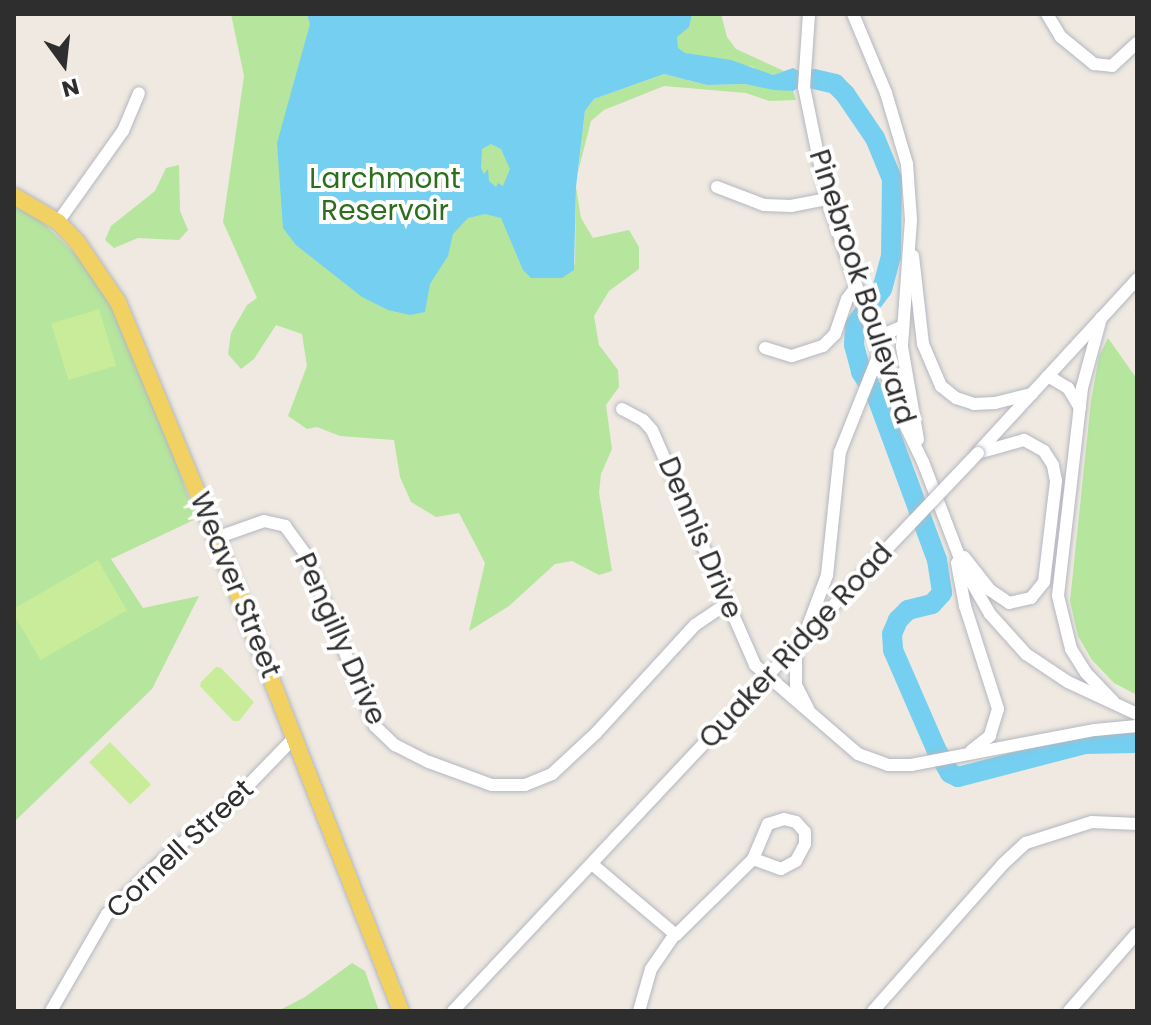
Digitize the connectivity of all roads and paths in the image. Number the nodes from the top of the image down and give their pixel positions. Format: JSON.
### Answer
{"nodes":[{"id":1,"x":809,"y":14,"type":"edge"},
{"id":2,"x":853,"y":14,"type":"edge"},
{"id":3,"x":1047,"y":14,"type":"edge"},
{"id":4,"x":1137,"y":43,"type":"edge"},
{"id":5,"x":139,"y":93,"type":"dead end"},
{"id":6,"x":717,"y":187,"type":"dead end"},
{"id":7,"x":14,"y":196,"type":"edge"},
{"id":8,"x":827,"y":199,"type":"junction"},
{"id":9,"x":58,"y":222,"type":"junction"},
{"id":10,"x":910,"y":234,"type":"junction"},
{"id":11,"x":1137,"y":279,"type":"edge"},
{"id":12,"x":856,"y":287,"type":"junction"},
{"id":13,"x":1101,"y":318,"type":"junction"},
{"id":14,"x":870,"y":325,"type":"junction"},
{"id":15,"x":903,"y":326,"type":"junction"},
{"id":16,"x":765,"y":348,"type":"dead end"},
{"id":17,"x":879,"y":352,"type":"junction"},
{"id":18,"x":1048,"y":376,"type":"junction"},
{"id":19,"x":1032,"y":394,"type":"junction"},
{"id":20,"x":1080,"y":408,"type":"junction"},
{"id":21,"x":622,"y":409,"type":"dead end"},
{"id":22,"x":978,"y":453,"type":"junction"},
{"id":23,"x":923,"y":462,"type":"junction"},
{"id":24,"x":216,"y":538,"type":"junction"},
{"id":25,"x":955,"y":545,"type":"junction"},
{"id":26,"x":728,"y":603,"type":"junction"},
{"id":27,"x":800,"y":642,"type":"junction"},
{"id":28,"x":766,"y":678,"type":"junction"},
{"id":29,"x":1118,"y":706,"type":"junction"},
{"id":30,"x":810,"y":711,"type":"junction"},
{"id":31,"x":1137,"y":714,"type":"edge"},
{"id":32,"x":1137,"y":726,"type":"edge"},
{"id":33,"x":295,"y":737,"type":"junction"},
{"id":34,"x":961,"y":756,"type":"junction"},
{"id":35,"x":1137,"y":824,"type":"edge"},
{"id":36,"x":753,"y":859,"type":"junction"},
{"id":37,"x":592,"y":864,"type":"junction"},
{"id":38,"x":1137,"y":933,"type":"edge"},
{"id":39,"x":675,"y":934,"type":"junction"},
{"id":40,"x":51,"y":1011,"type":"edge"},
{"id":41,"x":401,"y":1011,"type":"edge"},
{"id":42,"x":453,"y":1011,"type":"edge"},
{"id":43,"x":639,"y":1011,"type":"edge"},
{"id":44,"x":873,"y":1011,"type":"edge"},
{"id":45,"x":1069,"y":1011,"type":"edge"}],
"edges":[{"from":1,"to":8,"type":"street","name":"Pinebrook Boulevard"},
{"from":2,"to":10,"type":"street","name":"Pinebrook Boulevard"},
{"from":3,"to":4,"type":"street"},
{"from":5,"to":9,"type":"street"},
{"from":6,"to":8,"type":"street"},
{"from":7,"to":9,"type":"main road","name":"Weaver Street"},
{"from":8,"to":12,"type":"street","name":"Pinebrook Boulevard"},
{"from":9,"to":24,"type":"main road","name":"Weaver Street"},
{"from":10,"to":15,"type":"street","name":"Pinebrook Boulevard"},
{"from":10,"to":19,"type":"street"},
{"from":11,"to":13,"type":"street","name":"Quaker Ridge Road"},
{"from":12,"to":14,"type":"street","name":"Pinebrook Boulevard"},
{"from":12,"to":16,"type":"street"},
{"from":13,"to":18,"type":"street","name":"Quaker Ridge Road"},
{"from":13,"to":20,"type":"street"},
{"from":14,"to":15,"type":"street"},
{"from":14,"to":17,"type":"street","name":"Pinebrook Boulevard"},
{"from":15,"to":23,"type":"street","name":"Pinebrook Boulevard"},
{"from":17,"to":23,"type":"street","name":"Pinebrook Boulevard"},
{"from":17,"to":27,"type":"street"},
{"from":18,"to":19,"type":"street","name":"Quaker Ridge Road"},
{"from":18,"to":20,"type":"street"},
{"from":19,"to":22,"type":"street","name":"Quaker Ridge Road"},
{"from":20,"to":29,"type":"street"},
{"from":21,"to":26,"type":"street","name":"Dennis Drive"},
{"from":22,"to":25,"type":"street"},
{"from":22,"to":27,"type":"street","name":"Quaker Ridge Road","bridge":true},
{"from":23,"to":25,"type":"street","name":"Pinebrook Boulevard"},
{"from":24,"to":26,"type":"street","name":"Pengilly Drive"},
{"from":24,"to":33,"type":"main road","name":"Weaver Street"},
{"from":25,"to":29,"type":"street","name":"Pinebrook Boulevard"},
{"from":25,"to":34,"type":"street"},
{"from":26,"to":28,"type":"street","name":"Dennis Drive"},
{"from":27,"to":28,"type":"street","name":"Quaker Ridge Road"},
{"from":27,"to":30,"type":"street"},
{"from":28,"to":30,"type":"street"},
{"from":28,"to":37,"type":"street","name":"Quaker Ridge Road"},
{"from":29,"to":31,"type":"street","name":"Pinebrook Boulevard"},
{"from":30,"to":34,"type":"street"},
{"from":32,"to":34,"type":"street"},
{"from":33,"to":40,"type":"street","name":"Cornell Street"},
{"from":33,"to":41,"type":"main road","name":"Weaver Street"},
{"from":35,"to":44,"type":"street"},
{"from":36,"to":36,"type":"street"},
{"from":36,"to":39,"type":"street"},
{"from":37,"to":39,"type":"street"},
{"from":37,"to":42,"type":"street","name":"Quaker Ridge Road"},
{"from":38,"to":45,"type":"street"},
{"from":39,"to":43,"type":"street"}]}
